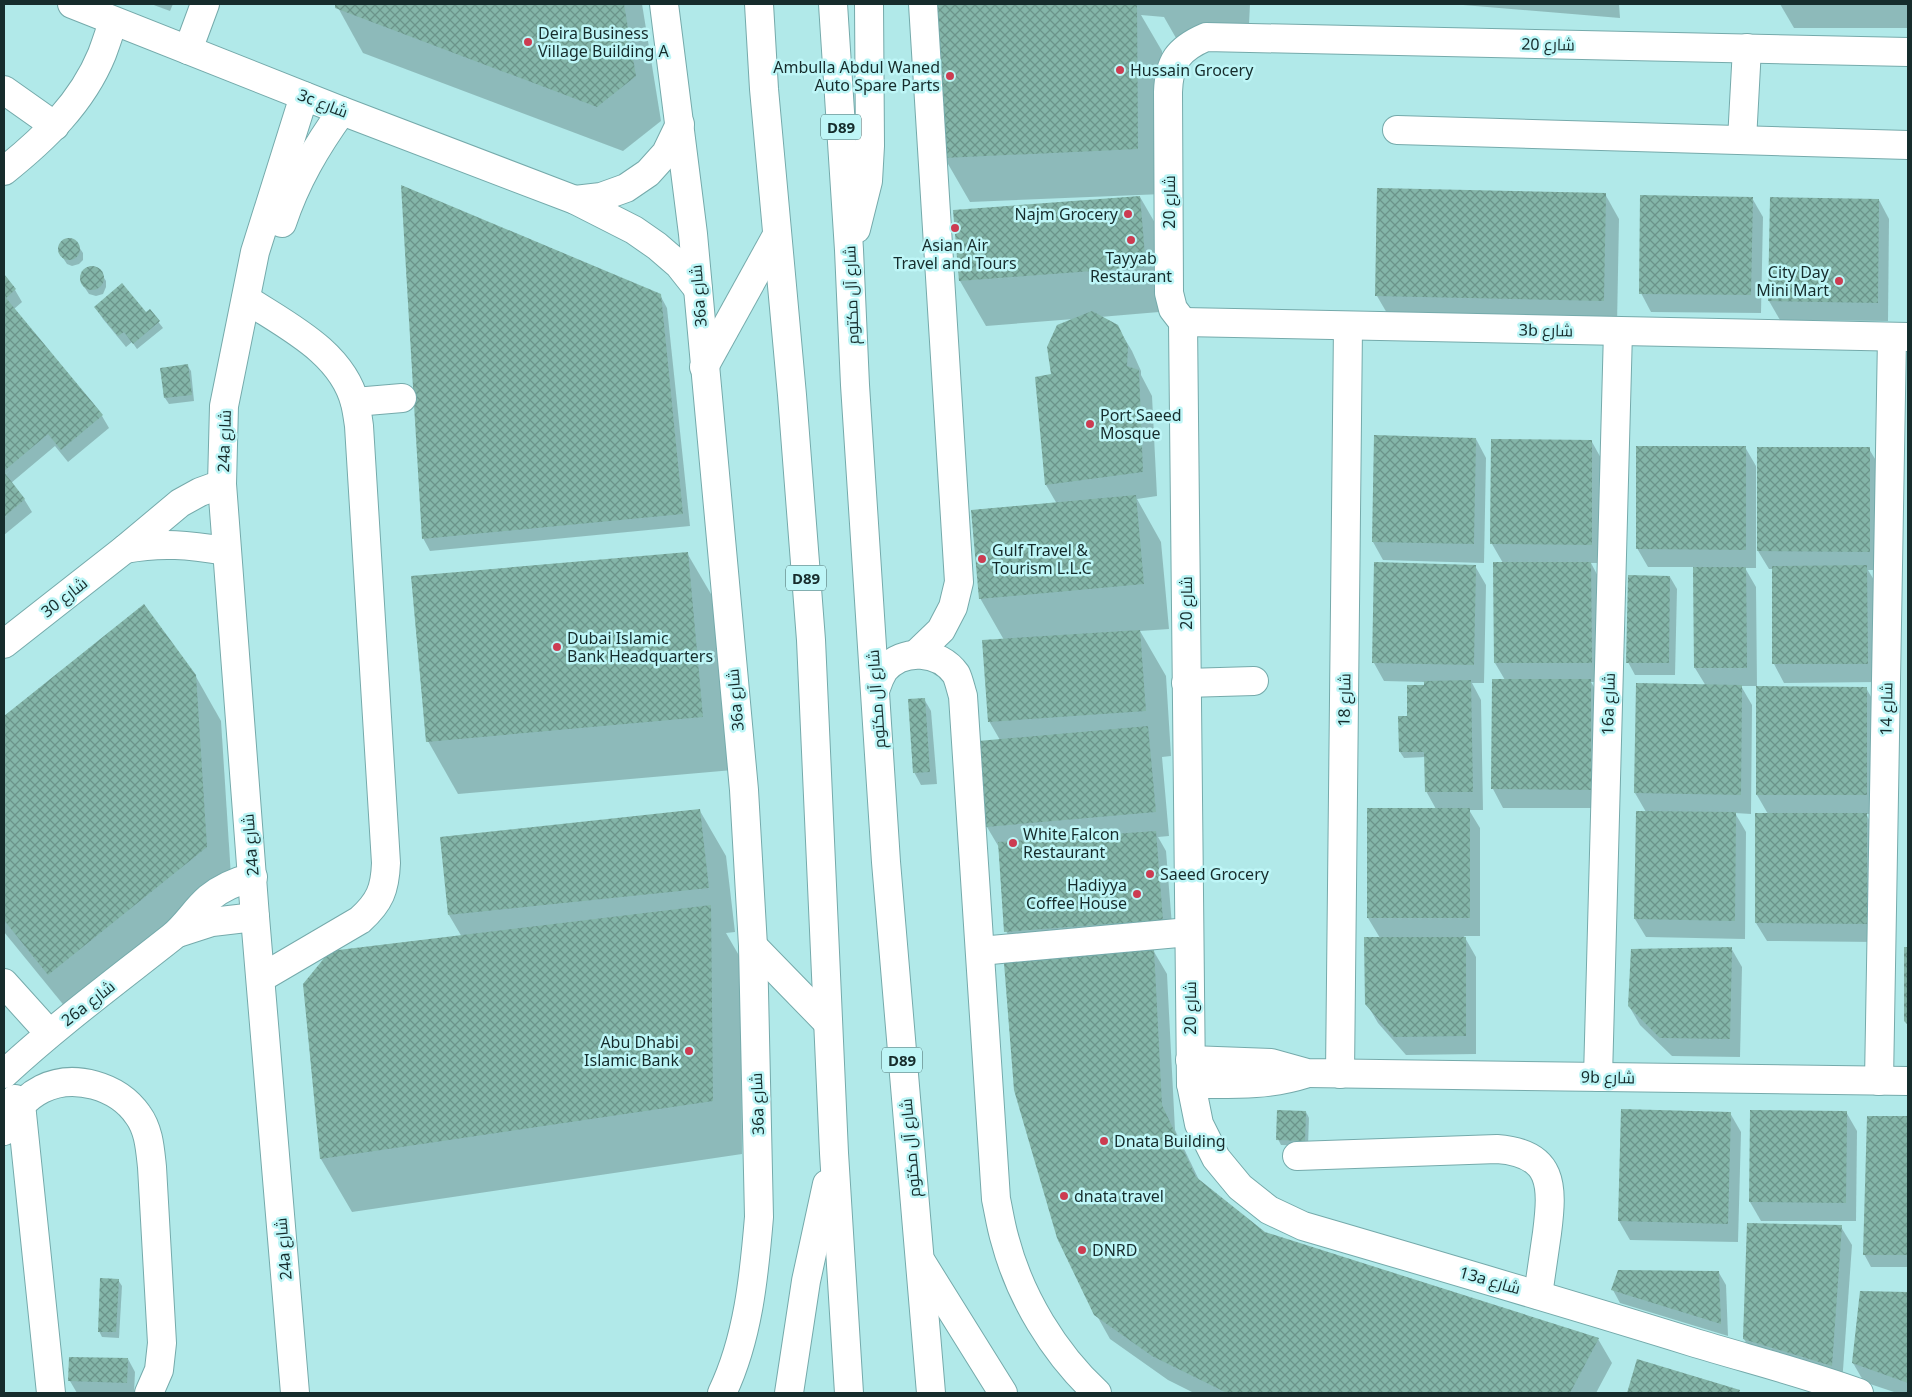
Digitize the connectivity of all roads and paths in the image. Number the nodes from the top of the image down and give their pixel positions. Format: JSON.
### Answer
{"nodes":[{"id":1,"x":72,"y":4,"type":"edge"},
{"id":2,"x":204,"y":4,"type":"edge"},
{"id":3,"x":664,"y":4,"type":"edge"},
{"id":4,"x":744,"y":4,"type":"edge"},
{"id":5,"x":759,"y":4,"type":"edge"},
{"id":6,"x":833,"y":4,"type":"edge"},
{"id":7,"x":869,"y":4,"type":"edge"},
{"id":8,"x":923,"y":4,"type":"edge"},
{"id":9,"x":113,"y":21,"type":"junction"},
{"id":10,"x":1747,"y":48,"type":"junction"},
{"id":11,"x":188,"y":50,"type":"junction"},
{"id":12,"x":1908,"y":52,"type":"edge"},
{"id":13,"x":764,"y":88,"type":"junction"},
{"id":14,"x":4,"y":90,"type":"edge"},
{"id":15,"x":304,"y":96,"type":"junction"},
{"id":16,"x":342,"y":111,"type":"junction"},
{"id":17,"x":680,"y":124,"type":"junction"},
{"id":18,"x":55,"y":126,"type":"junction"},
{"id":19,"x":1396,"y":130,"type":"dead end"},
{"id":20,"x":1742,"y":140,"type":"junction"},
{"id":21,"x":1908,"y":145,"type":"edge"},
{"id":22,"x":4,"y":171,"type":"edge"},
{"id":23,"x":575,"y":200,"type":"junction"},
{"id":24,"x":777,"y":235,"type":"junction"},
{"id":25,"x":849,"y":250,"type":"junction"},
{"id":26,"x":698,"y":288,"type":"junction"},
{"id":27,"x":246,"y":299,"type":"junction"},
{"id":28,"x":1184,"y":322,"type":"junction"},
{"id":29,"x":1348,"y":326,"type":"junction"},
{"id":30,"x":1618,"y":331,"type":"junction"},
{"id":31,"x":1900,"y":337,"type":"edge"},
{"id":32,"x":704,"y":367,"type":"junction"},
{"id":33,"x":402,"y":398,"type":"dead end"},
{"id":34,"x":355,"y":402,"type":"junction"},
{"id":35,"x":222,"y":484,"type":"junction"},
{"id":36,"x":125,"y":549,"type":"junction"},
{"id":37,"x":226,"y":551,"type":"junction"},
{"id":38,"x":4,"y":644,"type":"edge"},
{"id":39,"x":916,"y":654,"type":"junction"},
{"id":40,"x":1254,"y":681,"type":"dead end"},
{"id":41,"x":1186,"y":683,"type":"junction"},
{"id":42,"x":876,"y":688,"type":"junction"},
{"id":43,"x":253,"y":877,"type":"junction"},
{"id":44,"x":255,"y":917,"type":"junction"},
{"id":45,"x":1189,"y":932,"type":"junction"},
{"id":46,"x":175,"y":935,"type":"junction"},
{"id":47,"x":753,"y":946,"type":"junction"},
{"id":48,"x":980,"y":951,"type":"junction"},
{"id":49,"x":260,"y":978,"type":"junction"},
{"id":50,"x":4,"y":983,"type":"edge"},
{"id":51,"x":828,"y":1023,"type":"junction"},
{"id":52,"x":49,"y":1033,"type":"junction"},
{"id":53,"x":1190,"y":1072,"type":"junction"},
{"id":54,"x":4,"y":1074,"type":"edge"},
{"id":55,"x":1340,"y":1074,"type":"junction"},
{"id":56,"x":1598,"y":1077,"type":"junction"},
{"id":57,"x":1879,"y":1081,"type":"junction"},
{"id":58,"x":1908,"y":1081,"type":"edge"},
{"id":59,"x":12,"y":1096,"type":"edge"},
{"id":60,"x":4,"y":1131,"type":"edge"},
{"id":61,"x":834,"y":1153,"type":"junction"},
{"id":62,"x":1297,"y":1156,"type":"dead end"},
{"id":63,"x":919,"y":1258,"type":"junction"},
{"id":64,"x":1538,"y":1294,"type":"junction"},
{"id":65,"x":51,"y":1393,"type":"edge"},
{"id":66,"x":149,"y":1393,"type":"edge"},
{"id":67,"x":295,"y":1393,"type":"edge"},
{"id":68,"x":722,"y":1393,"type":"edge"},
{"id":69,"x":789,"y":1393,"type":"edge"},
{"id":70,"x":849,"y":1393,"type":"edge"},
{"id":71,"x":931,"y":1393,"type":"edge"},
{"id":72,"x":1004,"y":1393,"type":"edge"},
{"id":73,"x":1097,"y":1393,"type":"edge"},
{"id":74,"x":1859,"y":1393,"type":"edge"}],
"edges":[{"from":1,"to":9,"type":"street","name":"3c شارع"},
{"from":2,"to":11,"type":"street"},
{"from":3,"to":17,"type":"street","name":"36a شارع"},
{"from":4,"to":13,"type":"street"},
{"from":5,"to":13,"type":"street","number":"D89"},
{"from":6,"to":25,"type":"street","name":"شارع آل مكتوم","number":"D89"},
{"from":7,"to":25,"type":"street"},
{"from":8,"to":39,"type":"street"},
{"from":9,"to":11,"type":"street","name":"3c شارع"},
{"from":9,"to":18,"type":"street"},
{"from":10,"to":12,"type":"street","name":"شارع 20"},
{"from":10,"to":20,"type":"street"},
{"from":10,"to":28,"type":"street","name":"شارع 20"},
{"from":11,"to":15,"type":"street","name":"3c شارع"},
{"from":13,"to":24,"type":"street","number":"D89"},
{"from":14,"to":18,"type":"street"},
{"from":15,"to":16,"type":"street","name":"3c شارع"},
{"from":15,"to":27,"type":"street","name":"24a شارع"},
{"from":16,"to":23,"type":"street","name":"3c شارع"},
{"from":16,"to":27,"type":"street","name":"24a شارع"},
{"from":17,"to":23,"type":"street","name":"3c شارع"},
{"from":17,"to":26,"type":"street","name":"36a شارع"},
{"from":18,"to":22,"type":"street"},
{"from":19,"to":20,"type":"street"},
{"from":20,"to":21,"type":"street"},
{"from":23,"to":26,"type":"street","name":"3c شارع"},
{"from":24,"to":32,"type":"street"},
{"from":24,"to":51,"type":"street","number":"D89"},
{"from":25,"to":42,"type":"street","name":"شارع آل مكتوم","number":"D89"},
{"from":26,"to":32,"type":"street","name":"36a شارع"},
{"from":27,"to":34,"type":"street"},
{"from":27,"to":35,"type":"street","name":"24a شارع"},
{"from":28,"to":29,"type":"street","name":"3b شارع"},
{"from":28,"to":41,"type":"street","name":"شارع 20"},
{"from":29,"to":30,"type":"street","name":"3b شارع"},
{"from":29,"to":55,"type":"street","name":"شارع 18"},
{"from":30,"to":31,"type":"street","name":"3b شارع"},
{"from":30,"to":56,"type":"street","name":"16a شارع"},
{"from":31,"to":57,"type":"street","name":"شارع 14"},
{"from":32,"to":47,"type":"street","name":"36a شارع"},
{"from":33,"to":34,"type":"street"},
{"from":34,"to":49,"type":"street"},
{"from":35,"to":36,"type":"street","name":"شارع 30"},
{"from":35,"to":37,"type":"street","name":"24a شارع"},
{"from":36,"to":37,"type":"street"},
{"from":36,"to":38,"type":"street","name":"شارع 30"},
{"from":37,"to":43,"type":"street","name":"24a شارع"},
{"from":39,"to":42,"type":"street"},
{"from":39,"to":48,"type":"street"},
{"from":40,"to":41,"type":"street"},
{"from":41,"to":45,"type":"street","name":"شارع 20"},
{"from":42,"to":63,"type":"street","name":"شارع آل مكتوم","number":"D89"},
{"from":43,"to":44,"type":"street","name":"24a شارع"},
{"from":43,"to":46,"type":"street","name":"26a شارع"},
{"from":44,"to":46,"type":"street","name":"26a شارع"},
{"from":44,"to":49,"type":"street","name":"24a شارع"},
{"from":45,"to":48,"type":"street"},
{"from":45,"to":53,"type":"street","name":"شارع 20"},
{"from":46,"to":52,"type":"street","name":"26a شارع"},
{"from":47,"to":51,"type":"street"},
{"from":47,"to":68,"type":"street","name":"36a شارع"},
{"from":48,"to":73,"type":"street"},
{"from":49,"to":67,"type":"street","name":"24a شارع"},
{"from":50,"to":52,"type":"street"},
{"from":51,"to":61,"type":"street","number":"D89"},
{"from":52,"to":54,"type":"street","name":"26a شارع"},
{"from":53,"to":55,"type":"street","name":"9b شارع"},
{"from":53,"to":64,"type":"street","name":"13a شارع"},
{"from":55,"to":56,"type":"street","name":"9b شارع"},
{"from":56,"to":57,"type":"street","name":"9b شارع"},
{"from":57,"to":58,"type":"street","name":"9b شارع"},
{"from":59,"to":60,"type":"street"},
{"from":59,"to":65,"type":"street"},
{"from":59,"to":66,"type":"street"},
{"from":61,"to":69,"type":"street"},
{"from":61,"to":70,"type":"street","number":"D89"},
{"from":62,"to":64,"type":"street"},
{"from":63,"to":71,"type":"street","name":"شارع آل مكتوم","number":"D89"},
{"from":63,"to":72,"type":"street"},
{"from":64,"to":74,"type":"street","name":"13a شارع"}]}
